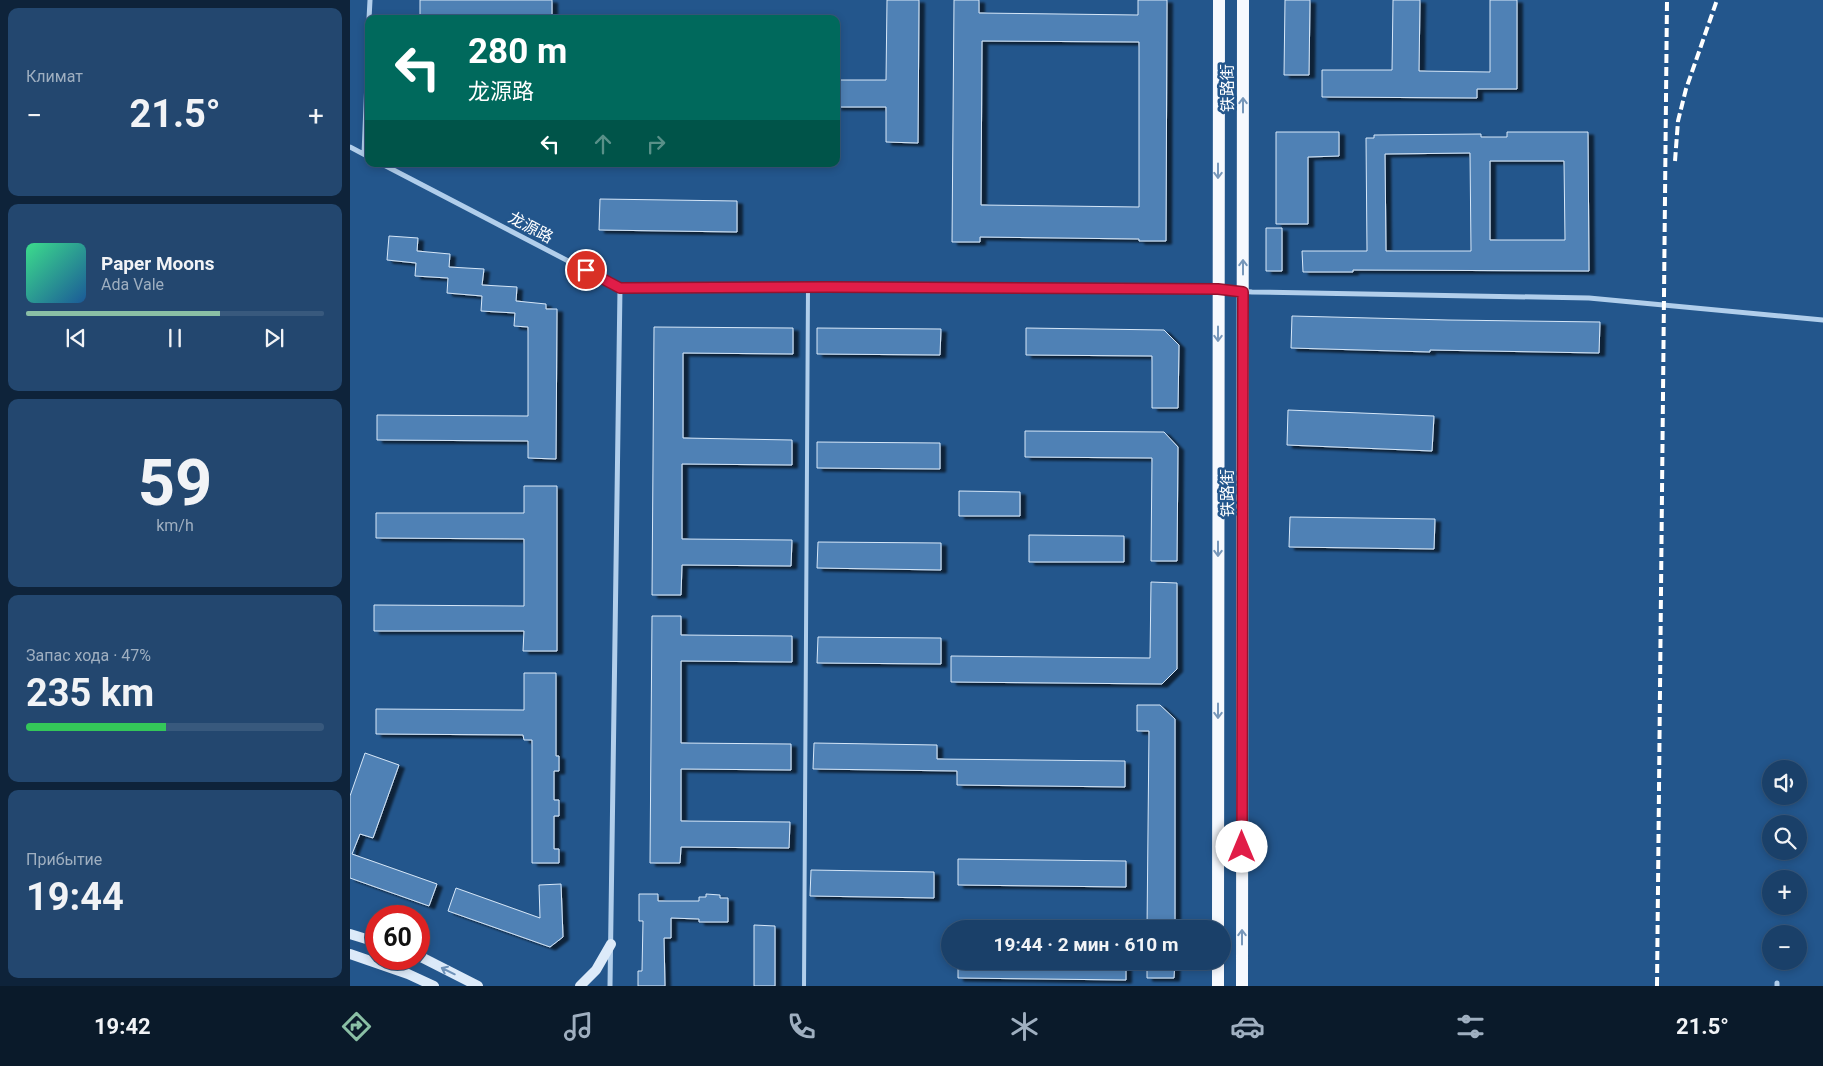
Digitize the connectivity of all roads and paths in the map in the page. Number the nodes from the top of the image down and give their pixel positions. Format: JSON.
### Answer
{"nodes":[{"id":1,"x":370,"y":0,"type":"edge"},
{"id":2,"x":1219,"y":0,"type":"edge"},
{"id":3,"x":1243,"y":0,"type":"edge"},
{"id":4,"x":369,"y":15,"type":"edge"},
{"id":5,"x":350,"y":147,"type":"edge"},
{"id":6,"x":365,"y":155,"type":"edge"},
{"id":7,"x":388,"y":167,"type":"edge"},
{"id":8,"x":808,"y":287,"type":"junction"},
{"id":9,"x":620,"y":288,"type":"junction"},
{"id":10,"x":1218,"y":289,"type":"junction"},
{"id":11,"x":1243,"y":292,"type":"junction"},
{"id":12,"x":1823,"y":320,"type":"edge"},
{"id":13,"x":1218,"y":920,"type":"edge"},
{"id":14,"x":350,"y":934,"type":"edge"},
{"id":15,"x":365,"y":939,"type":"edge"},
{"id":16,"x":611,"y":944,"type":"junction"},
{"id":17,"x":350,"y":954,"type":"edge"},
{"id":18,"x":430,"y":962,"type":"edge"},
{"id":19,"x":1218,"y":970,"type":"edge"},
{"id":20,"x":434,"y":986,"type":"edge"},
{"id":21,"x":478,"y":986,"type":"edge"},
{"id":22,"x":580,"y":986,"type":"edge"},
{"id":23,"x":610,"y":986,"type":"edge"},
{"id":24,"x":804,"y":986,"type":"edge"},
{"id":25,"x":1218,"y":986,"type":"edge"},
{"id":26,"x":1242,"y":986,"type":"edge"}],
"edges":[{"from":1,"to":4,"type":"street"},
{"from":2,"to":10,"type":"main road","name":"铁路街","one_way":true},
{"from":11,"to":3,"type":"main road","name":"铁路街","one_way":true},
{"from":5,"to":6,"type":"street"},
{"from":7,"to":9,"type":"street","name":"龙源路"},
{"from":8,"to":9,"type":"street","name":"龙源路"},
{"from":8,"to":10,"type":"street","name":"龙源路"},
{"from":8,"to":24,"type":"lane"},
{"from":9,"to":16,"type":"street"},
{"from":10,"to":11,"type":"street","name":"龙源路"},
{"from":10,"to":13,"type":"main road","name":"铁路街","one_way":true},
{"from":11,"to":12,"type":"street","name":"龙源路"},
{"from":26,"to":11,"type":"main road","name":"铁路街","one_way":true},
{"from":14,"to":15,"type":"main road"},
{"from":16,"to":22,"type":"main road"},
{"from":16,"to":23,"type":"street"},
{"from":17,"to":20,"type":"main road"},
{"from":21,"to":18,"type":"main road","one_way":true},
{"from":19,"to":25,"type":"main road"}]}
